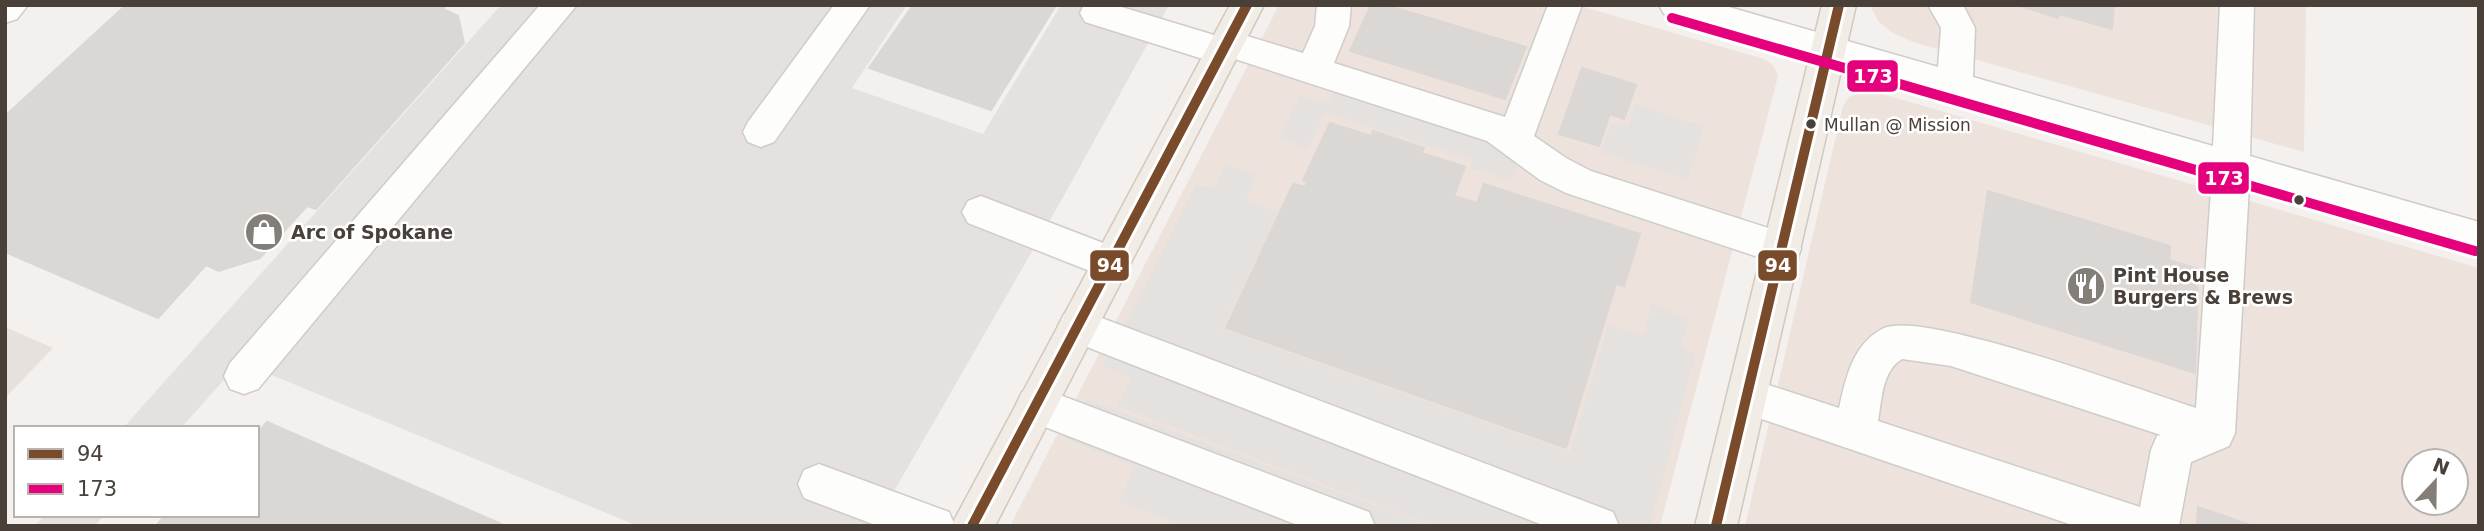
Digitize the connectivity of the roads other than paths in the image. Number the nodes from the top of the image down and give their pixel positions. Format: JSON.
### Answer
{"nodes":[{"id":1,"x":11,"y":5,"type":"edge"},
{"id":2,"x":561,"y":5,"type":"edge"},
{"id":3,"x":853,"y":5,"type":"edge"},
{"id":4,"x":1247,"y":5,"type":"edge"},
{"id":5,"x":1334,"y":5,"type":"edge"},
{"id":6,"x":1565,"y":5,"type":"edge"},
{"id":7,"x":1676,"y":5,"type":"edge"},
{"id":8,"x":1839,"y":5,"type":"edge"},
{"id":9,"x":1945,"y":5,"type":"edge"},
{"id":10,"x":2237,"y":5,"type":"edge"},
{"id":11,"x":5,"y":10,"type":"edge"},
{"id":12,"x":1097,"y":13,"type":"dead end"},
{"id":13,"x":1225,"y":47,"type":"junction"},
{"id":14,"x":1829,"y":48,"type":"junction"},
{"id":15,"x":1313,"y":70,"type":"junction"},
{"id":16,"x":1955,"y":85,"type":"junction"},
{"id":17,"x":761,"y":132,"type":"dead end"},
{"id":18,"x":1515,"y":139,"type":"junction"},
{"id":19,"x":2232,"y":166,"type":"junction"},
{"id":20,"x":981,"y":212,"type":"dead end"},
{"id":21,"x":2479,"y":238,"type":"edge"},
{"id":22,"x":1782,"y":249,"type":"junction"},
{"id":23,"x":1110,"y":263,"type":"junction"},
{"id":24,"x":1078,"y":326,"type":"junction"},
{"id":25,"x":244,"y":376,"type":"dead end"},
{"id":26,"x":1747,"y":396,"type":"junction"},
{"id":27,"x":1036,"y":405,"type":"junction"},
{"id":28,"x":1855,"y":432,"type":"junction"},
{"id":29,"x":2214,"y":433,"type":"junction"},
{"id":30,"x":819,"y":484,"type":"dead end"},
{"id":31,"x":934,"y":526,"type":"edge"},
{"id":32,"x":972,"y":526,"type":"edge"},
{"id":33,"x":1354,"y":526,"type":"edge"},
{"id":34,"x":1598,"y":526,"type":"edge"},
{"id":35,"x":1716,"y":526,"type":"edge"},
{"id":36,"x":2136,"y":526,"type":"edge"},
{"id":37,"x":2158,"y":526,"type":"edge"}],
"edges":[{"from":1,"to":11,"type":"street"},
{"from":2,"to":25,"type":"street"},
{"from":3,"to":17,"type":"street"},
{"from":4,"to":13,"type":"main road"},
{"from":5,"to":15,"type":"street"},
{"from":6,"to":18,"type":"street"},
{"from":7,"to":14,"type":"street"},
{"from":8,"to":14,"type":"main road"},
{"from":9,"to":16,"type":"street"},
{"from":10,"to":19,"type":"street"},
{"from":12,"to":13,"type":"street"},
{"from":13,"to":15,"type":"street"},
{"from":13,"to":23,"type":"main road"},
{"from":14,"to":16,"type":"street"},
{"from":14,"to":22,"type":"main road"},
{"from":15,"to":18,"type":"street"},
{"from":16,"to":19,"type":"street"},
{"from":18,"to":22,"type":"street"},
{"from":19,"to":21,"type":"street"},
{"from":19,"to":29,"type":"street"},
{"from":20,"to":23,"type":"street"},
{"from":22,"to":26,"type":"main road"},
{"from":23,"to":24,"type":"main road"},
{"from":24,"to":27,"type":"main road"},
{"from":24,"to":34,"type":"street"},
{"from":26,"to":28,"type":"street"},
{"from":26,"to":35,"type":"main road"},
{"from":27,"to":32,"type":"main road"},
{"from":27,"to":33,"type":"street"},
{"from":28,"to":29,"type":"street"},
{"from":28,"to":36,"type":"street"},
{"from":29,"to":37,"type":"street"},
{"from":30,"to":31,"type":"street"}]}
